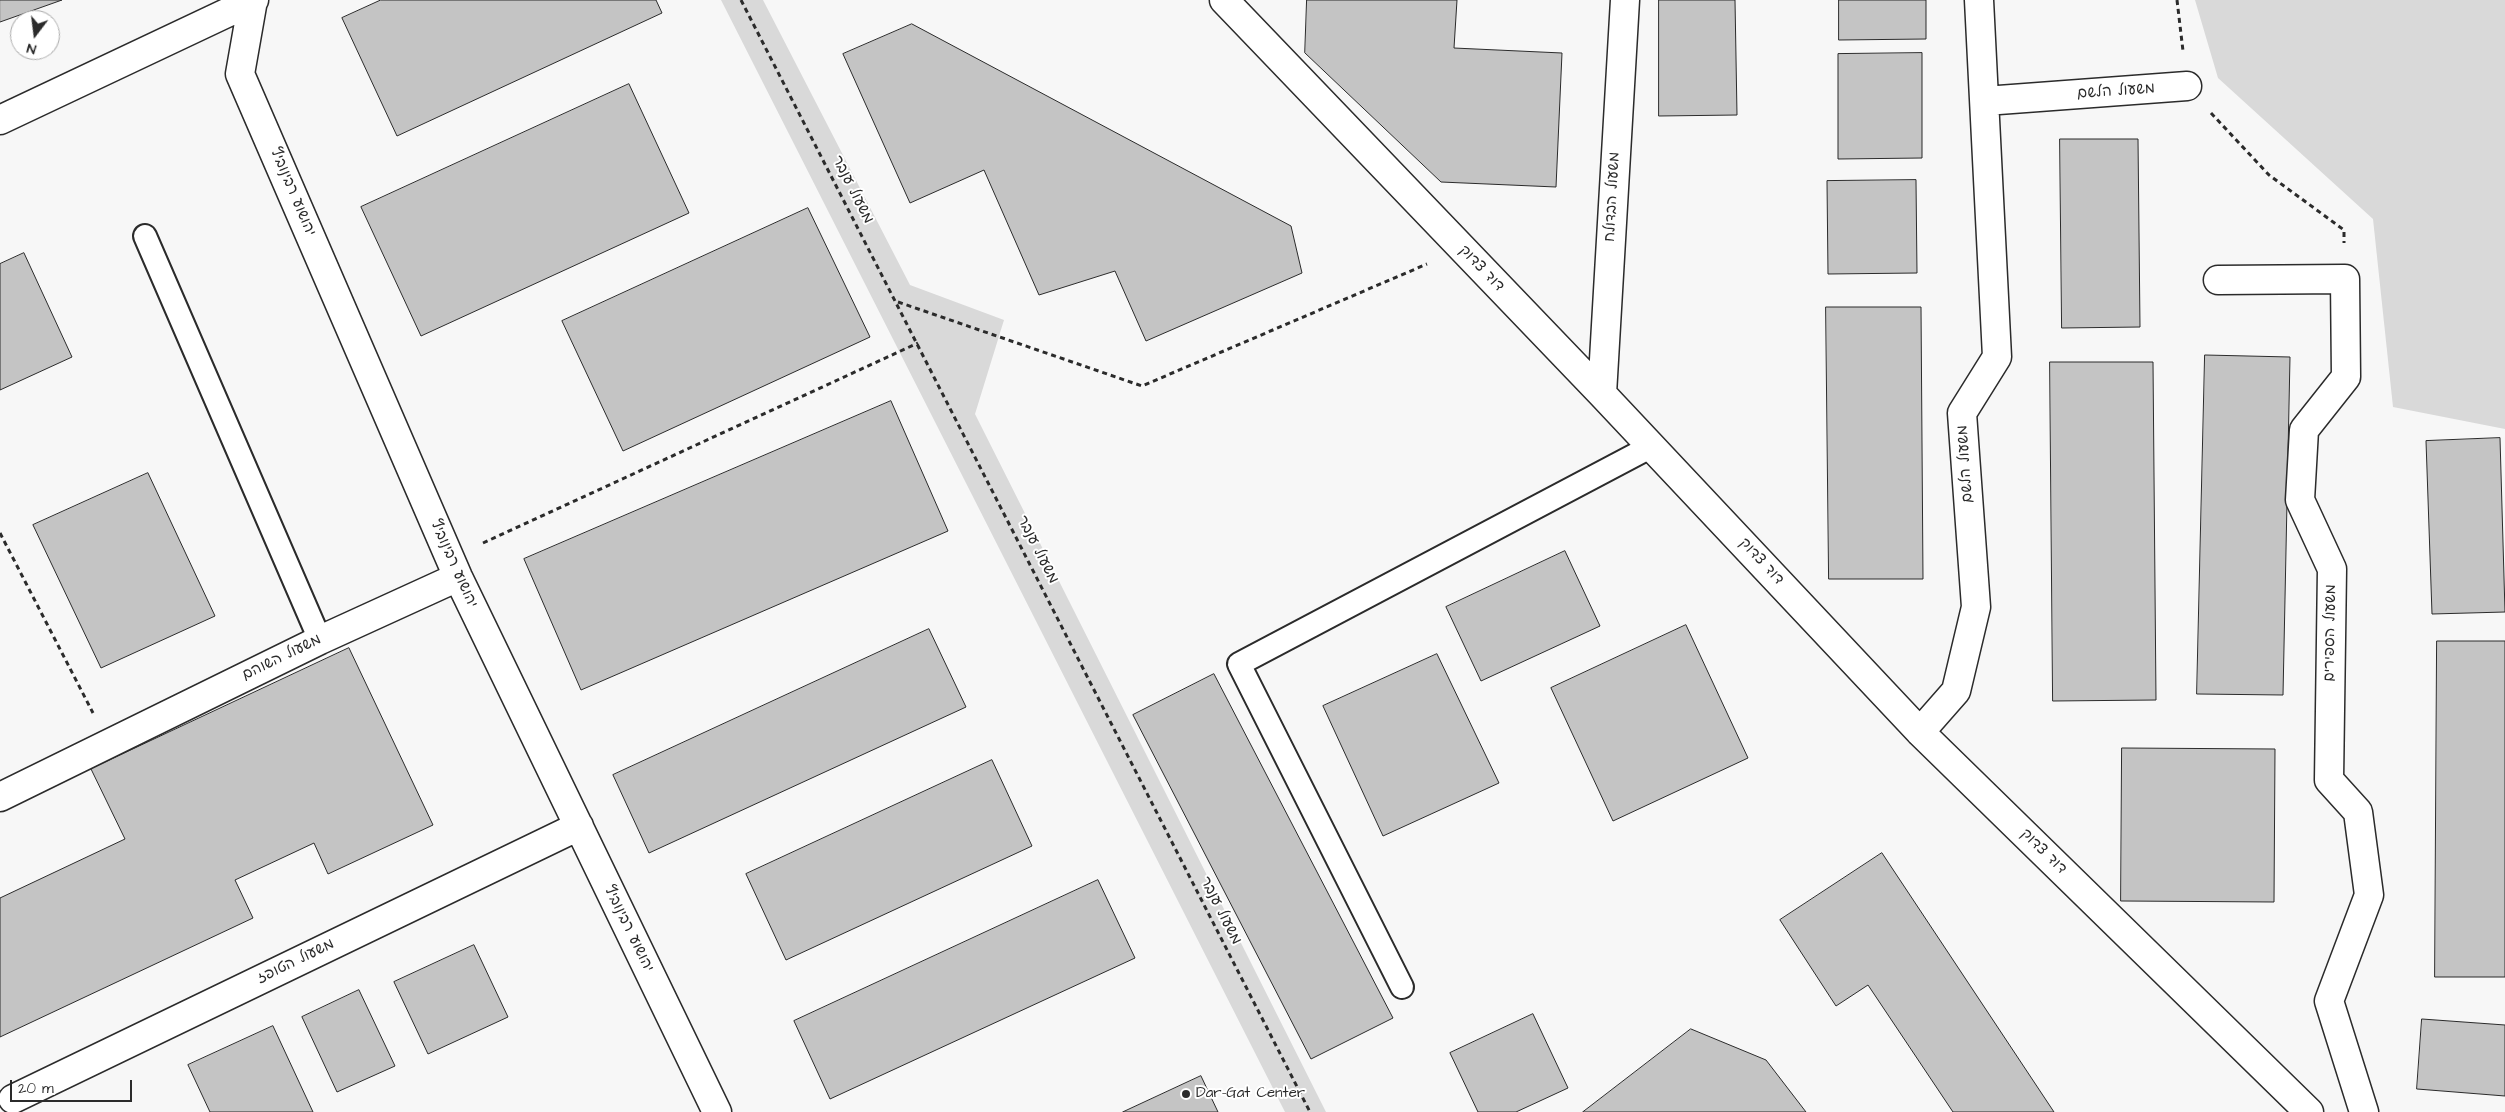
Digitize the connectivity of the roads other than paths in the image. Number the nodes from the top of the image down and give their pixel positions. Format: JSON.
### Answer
{"nodes":[{"id":1,"x":253,"y":0,"type":"edge"},
{"id":2,"x":1224,"y":0,"type":"edge"},
{"id":3,"x":1624,"y":0,"type":"edge"},
{"id":4,"x":1979,"y":0,"type":"edge"},
{"id":5,"x":2187,"y":86,"type":"road end"},
{"id":6,"x":1985,"y":101,"type":"junction"},
{"id":7,"x":0,"y":120,"type":"edge"},
{"id":8,"x":145,"y":236,"type":"dead end"},
{"id":9,"x":2218,"y":280,"type":"dead end"},
{"id":10,"x":1602,"y":394,"type":"junction"},
{"id":11,"x":1652,"y":446,"type":"junction"},
{"id":12,"x":454,"y":567,"type":"junction"},
{"id":13,"x":320,"y":640,"type":"junction"},
{"id":14,"x":1920,"y":732,"type":"junction"},
{"id":15,"x":0,"y":797,"type":"edge"},
{"id":16,"x":579,"y":826,"type":"junction"},
{"id":17,"x":1402,"y":987,"type":"dead end"},
{"id":18,"x":13,"y":1099,"type":"dead end"},
{"id":19,"x":717,"y":1112,"type":"edge"},
{"id":20,"x":2309,"y":1112,"type":"edge"},
{"id":21,"x":2364,"y":1112,"type":"edge"}],
"edges":[{"from":1,"to":7,"type":"street"},
{"from":1,"to":12,"type":"street","name":"יהושוע רבינוביץ"},
{"from":2,"to":10,"type":"street","name":"דוד צדוק"},
{"from":3,"to":10,"type":"street","name":"משעול הבדולח"},
{"from":4,"to":6,"type":"street","name":"משעול הלשם"},
{"from":5,"to":6,"type":"street","name":"משעול הלשם"},
{"from":6,"to":14,"type":"street","name":"משעול הלשם"},
{"from":8,"to":13,"type":"lane"},
{"from":9,"to":21,"type":"street","name":"משעול הספירים"},
{"from":10,"to":11,"type":"street","name":"דוד צדוק"},
{"from":11,"to":14,"type":"street","name":"דוד צדוק"},
{"from":11,"to":17,"type":"lane"},
{"from":12,"to":13,"type":"street","name":"משעול השוהם"},
{"from":12,"to":16,"type":"street","name":"יהושוע רבינוביץ"},
{"from":13,"to":15,"type":"street","name":"משעול השוהם"},
{"from":14,"to":20,"type":"street","name":"דוד צדוק"},
{"from":16,"to":18,"type":"street","name":"משעול הטופז"},
{"from":16,"to":19,"type":"street","name":"יהושוע רבינוביץ"}]}
